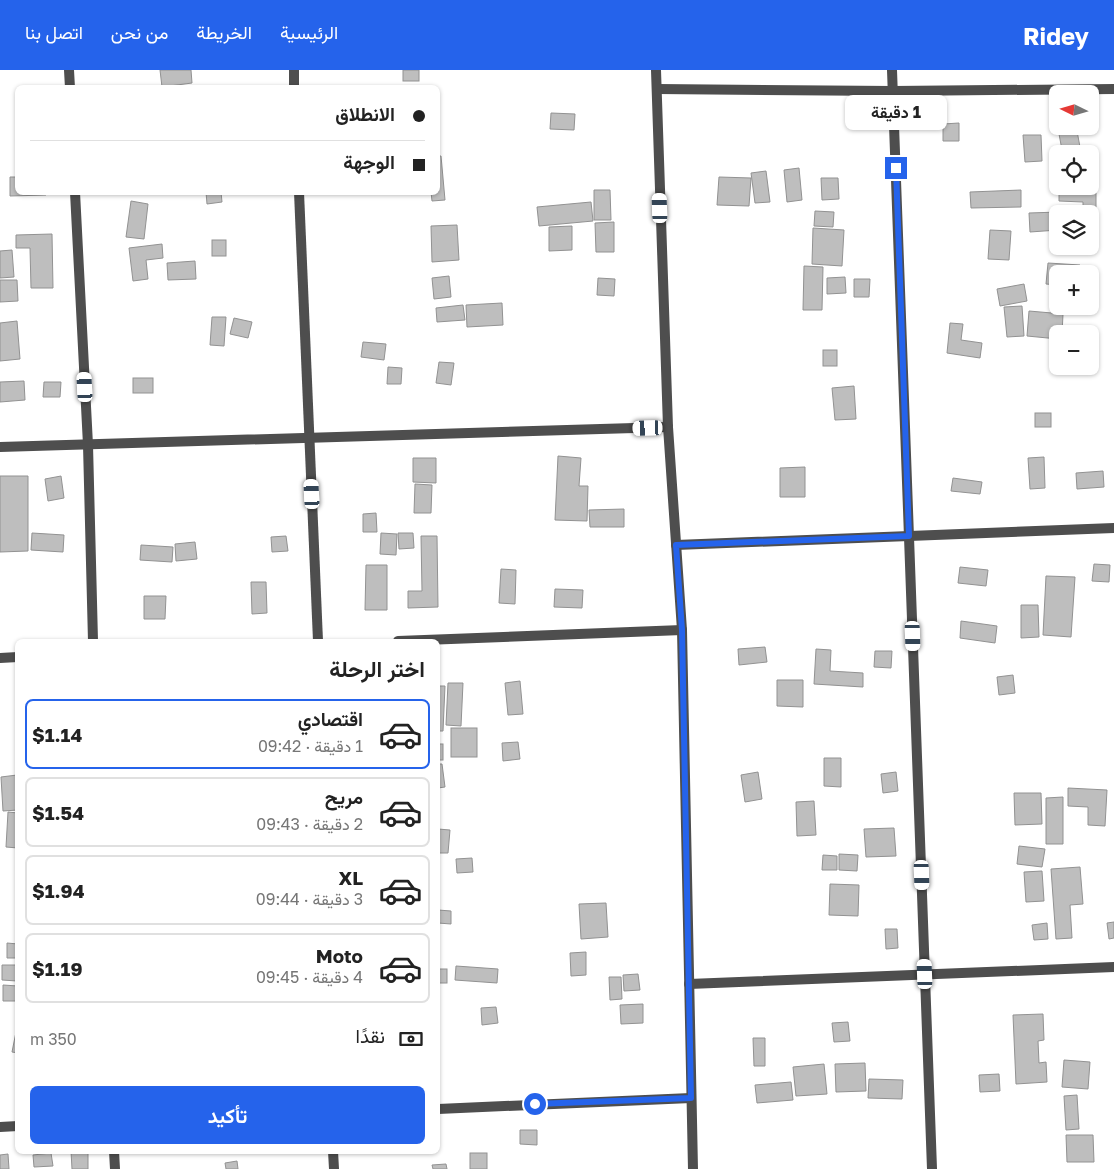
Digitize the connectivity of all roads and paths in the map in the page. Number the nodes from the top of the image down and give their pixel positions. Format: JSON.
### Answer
{"nodes":[{"id":1,"x":69,"y":70,"type":"edge"},
{"id":2,"x":294,"y":70,"type":"edge"},
{"id":3,"x":656,"y":70,"type":"edge"},
{"id":4,"x":892,"y":70,"type":"edge"},
{"id":5,"x":70,"y":85,"type":"edge"},
{"id":6,"x":294,"y":85,"type":"edge"},
{"id":7,"x":1114,"y":88,"type":"edge"},
{"id":8,"x":656,"y":89,"type":"junction"},
{"id":9,"x":893,"y":91,"type":"junction"},
{"id":10,"x":75,"y":195,"type":"edge"},
{"id":11,"x":299,"y":195,"type":"edge"},
{"id":12,"x":668,"y":428,"type":"junction"},
{"id":13,"x":309,"y":438,"type":"junction"},
{"id":14,"x":88,"y":445,"type":"junction"},
{"id":15,"x":0,"y":448,"type":"edge"},
{"id":16,"x":1114,"y":528,"type":"edge"},
{"id":17,"x":909,"y":536,"type":"junction"},
{"id":18,"x":676,"y":545,"type":"junction"},
{"id":19,"x":682,"y":630,"type":"junction"},
{"id":20,"x":93,"y":639,"type":"edge"},
{"id":21,"x":318,"y":639,"type":"edge"},
{"id":22,"x":440,"y":639,"type":"edge"},
{"id":23,"x":15,"y":657,"type":"edge"},
{"id":24,"x":0,"y":658,"type":"edge"},
{"id":25,"x":1114,"y":967,"type":"edge"},
{"id":26,"x":925,"y":974,"type":"junction"},
{"id":27,"x":689,"y":984,"type":"junction"},
{"id":28,"x":691,"y":1098,"type":"junction"},
{"id":29,"x":440,"y":1109,"type":"edge"},
{"id":30,"x":15,"y":1126,"type":"edge"},
{"id":31,"x":0,"y":1127,"type":"edge"},
{"id":32,"x":114,"y":1154,"type":"edge"},
{"id":33,"x":333,"y":1154,"type":"edge"},
{"id":34,"x":115,"y":1169,"type":"edge"},
{"id":35,"x":334,"y":1169,"type":"edge"},
{"id":36,"x":693,"y":1169,"type":"edge"},
{"id":37,"x":932,"y":1169,"type":"edge"}],
"edges":[{"from":1,"to":5,"type":"street"},
{"from":2,"to":6,"type":"street"},
{"from":3,"to":8,"type":"street"},
{"from":4,"to":9,"type":"street"},
{"from":7,"to":9,"type":"street"},
{"from":8,"to":9,"type":"street"},
{"from":8,"to":12,"type":"street"},
{"from":9,"to":17,"type":"street"},
{"from":10,"to":14,"type":"street"},
{"from":11,"to":13,"type":"street"},
{"from":12,"to":13,"type":"street"},
{"from":12,"to":18,"type":"street"},
{"from":13,"to":14,"type":"street"},
{"from":13,"to":21,"type":"street"},
{"from":14,"to":15,"type":"street"},
{"from":14,"to":20,"type":"street"},
{"from":16,"to":17,"type":"street"},
{"from":17,"to":18,"type":"street"},
{"from":17,"to":26,"type":"street"},
{"from":18,"to":19,"type":"street"},
{"from":19,"to":22,"type":"street"},
{"from":19,"to":27,"type":"street"},
{"from":23,"to":24,"type":"street"},
{"from":25,"to":26,"type":"street"},
{"from":26,"to":27,"type":"street"},
{"from":26,"to":37,"type":"street"},
{"from":27,"to":28,"type":"street"},
{"from":28,"to":29,"type":"street"},
{"from":28,"to":36,"type":"street"},
{"from":30,"to":31,"type":"street"},
{"from":32,"to":34,"type":"street"},
{"from":33,"to":35,"type":"street"}]}
